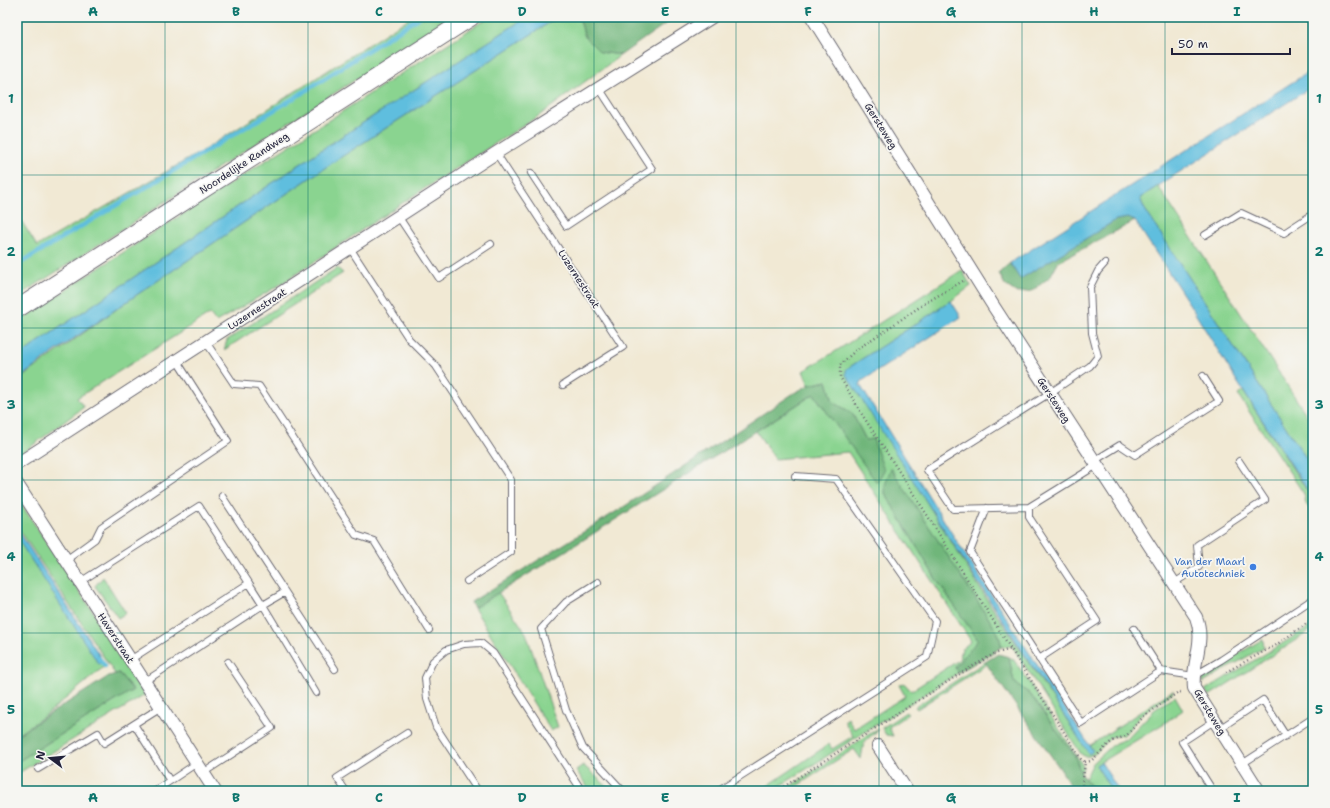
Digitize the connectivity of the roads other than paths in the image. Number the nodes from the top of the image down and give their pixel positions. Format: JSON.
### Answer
{"nodes":[{"id":1,"x":471,"y":17,"type":"edge"},
{"id":2,"x":712,"y":17,"type":"edge"},
{"id":3,"x":812,"y":17,"type":"edge"},
{"id":4,"x":599,"y":88,"type":"junction"},
{"id":5,"x":496,"y":152,"type":"junction"},
{"id":6,"x":531,"y":173,"type":"dead end"},
{"id":7,"x":1313,"y":214,"type":"edge"},
{"id":8,"x":398,"y":216,"type":"junction"},
{"id":9,"x":1205,"y":235,"type":"dead end"},
{"id":10,"x":491,"y":244,"type":"dead end"},
{"id":11,"x":350,"y":248,"type":"junction"},
{"id":12,"x":1105,"y":263,"type":"dead end"},
{"id":13,"x":17,"y":309,"type":"edge"},
{"id":14,"x":206,"y":342,"type":"junction"},
{"id":15,"x":178,"y":360,"type":"junction"},
{"id":16,"x":1202,"y":376,"type":"dead end"},
{"id":17,"x":563,"y":385,"type":"dead end"},
{"id":18,"x":1050,"y":393,"type":"junction"},
{"id":19,"x":1239,"y":461,"type":"dead end"},
{"id":20,"x":1096,"y":463,"type":"junction"},
{"id":21,"x":17,"y":464,"type":"edge"},
{"id":22,"x":795,"y":476,"type":"dead end"},
{"id":23,"x":17,"y":484,"type":"edge"},
{"id":24,"x":222,"y":496,"type":"dead end"},
{"id":25,"x":987,"y":508,"type":"junction"},
{"id":26,"x":1029,"y":508,"type":"junction"},
{"id":27,"x":66,"y":560,"type":"junction"},
{"id":28,"x":467,"y":581,"type":"dead end"},
{"id":29,"x":80,"y":582,"type":"junction"},
{"id":30,"x":598,"y":582,"type":"dead end"},
{"id":31,"x":249,"y":583,"type":"junction"},
{"id":32,"x":1174,"y":583,"type":"junction"},
{"id":33,"x":285,"y":592,"type":"junction"},
{"id":34,"x":1313,"y":599,"type":"edge"},
{"id":35,"x":263,"y":605,"type":"junction"},
{"id":36,"x":1134,"y":629,"type":"dead end"},
{"id":37,"x":429,"y":630,"type":"dead end"},
{"id":38,"x":1039,"y":659,"type":"junction"},
{"id":39,"x":130,"y":660,"type":"junction"},
{"id":40,"x":228,"y":662,"type":"dead end"},
{"id":41,"x":335,"y":669,"type":"dead end"},
{"id":42,"x":1161,"y":671,"type":"junction"},
{"id":43,"x":1194,"y":676,"type":"junction"},
{"id":44,"x":144,"y":682,"type":"junction"},
{"id":45,"x":316,"y":693,"type":"dead end"},
{"id":46,"x":161,"y":708,"type":"junction"},
{"id":47,"x":1313,"y":718,"type":"edge"},
{"id":48,"x":134,"y":724,"type":"junction"},
{"id":49,"x":1217,"y":725,"type":"junction"},
{"id":50,"x":407,"y":733,"type":"dead end"},
{"id":51,"x":1286,"y":736,"type":"junction"},
{"id":52,"x":878,"y":746,"type":"dead end"},
{"id":53,"x":1242,"y":764,"type":"junction"},
{"id":54,"x":200,"y":768,"type":"junction"},
{"id":55,"x":38,"y":769,"type":"dead end"},
{"id":56,"x":170,"y":781,"type":"junction"},
{"id":57,"x":155,"y":791,"type":"edge"},
{"id":58,"x":215,"y":791,"type":"edge"},
{"id":59,"x":346,"y":791,"type":"edge"},
{"id":60,"x":478,"y":791,"type":"edge"},
{"id":61,"x":582,"y":791,"type":"edge"},
{"id":62,"x":623,"y":791,"type":"edge"},
{"id":63,"x":717,"y":791,"type":"edge"},
{"id":64,"x":907,"y":791,"type":"edge"},
{"id":65,"x":1213,"y":791,"type":"edge"},
{"id":66,"x":1259,"y":791,"type":"edge"}],
"edges":[{"from":1,"to":13,"type":"main road","name":"Noordelijke Randweg"},
{"from":2,"to":4,"type":"street","name":"Luzernestraat"},
{"from":3,"to":18,"type":"street","name":"Gersteweg"},
{"from":4,"to":5,"type":"street","name":"Luzernestraat"},
{"from":4,"to":6,"type":"lane"},
{"from":5,"to":8,"type":"street","name":"Luzernestraat"},
{"from":5,"to":17,"type":"lane","name":"Luzernestraat"},
{"from":7,"to":9,"type":"lane"},
{"from":8,"to":10,"type":"lane"},
{"from":8,"to":11,"type":"street","name":"Luzernestraat"},
{"from":11,"to":14,"type":"street","name":"Luzernestraat"},
{"from":11,"to":28,"type":"lane"},
{"from":12,"to":18,"type":"lane"},
{"from":14,"to":15,"type":"street","name":"Luzernestraat"},
{"from":14,"to":37,"type":"lane"},
{"from":15,"to":21,"type":"street","name":"Luzernestraat"},
{"from":15,"to":27,"type":"lane"},
{"from":16,"to":20,"type":"lane"},
{"from":18,"to":20,"type":"street","name":"Gersteweg"},
{"from":18,"to":25,"type":"lane"},
{"from":19,"to":32,"type":"lane"},
{"from":20,"to":26,"type":"lane"},
{"from":20,"to":32,"type":"street","name":"Gersteweg"},
{"from":22,"to":63,"type":"lane"},
{"from":23,"to":27,"type":"street","name":"Haverstraat"},
{"from":24,"to":33,"type":"lane"},
{"from":25,"to":26,"type":"lane"},
{"from":25,"to":38,"type":"lane"},
{"from":26,"to":38,"type":"lane"},
{"from":27,"to":29,"type":"street","name":"Haverstraat"},
{"from":29,"to":31,"type":"lane"},
{"from":29,"to":39,"type":"street","name":"Haverstraat"},
{"from":30,"to":62,"type":"lane"},
{"from":31,"to":35,"type":"lane"},
{"from":31,"to":39,"type":"lane"},
{"from":32,"to":43,"type":"street","name":"Gersteweg"},
{"from":33,"to":35,"type":"lane"},
{"from":33,"to":41,"type":"lane"},
{"from":34,"to":43,"type":"lane"},
{"from":35,"to":44,"type":"lane"},
{"from":35,"to":45,"type":"lane"},
{"from":36,"to":42,"type":"lane"},
{"from":38,"to":42,"type":"lane"},
{"from":39,"to":44,"type":"street","name":"Haverstraat"},
{"from":40,"to":54,"type":"lane"},
{"from":42,"to":43,"type":"lane"},
{"from":43,"to":49,"type":"street","name":"Gersteweg"},
{"from":44,"to":46,"type":"street","name":"Haverstraat"},
{"from":46,"to":48,"type":"lane"},
{"from":46,"to":54,"type":"street","name":"Haverstraat"},
{"from":47,"to":51,"type":"lane"},
{"from":48,"to":55,"type":"lane"},
{"from":48,"to":56,"type":"lane"},
{"from":49,"to":51,"type":"lane"},
{"from":49,"to":53,"type":"street","name":"Gersteweg"},
{"from":49,"to":65,"type":"lane"},
{"from":50,"to":59,"type":"lane"},
{"from":51,"to":53,"type":"lane"},
{"from":52,"to":64,"type":"street"},
{"from":53,"to":66,"type":"street","name":"Gersteweg"},
{"from":54,"to":56,"type":"lane"},
{"from":54,"to":58,"type":"street","name":"Haverstraat"},
{"from":56,"to":57,"type":"lane"},
{"from":60,"to":61,"type":"lane"}]}
